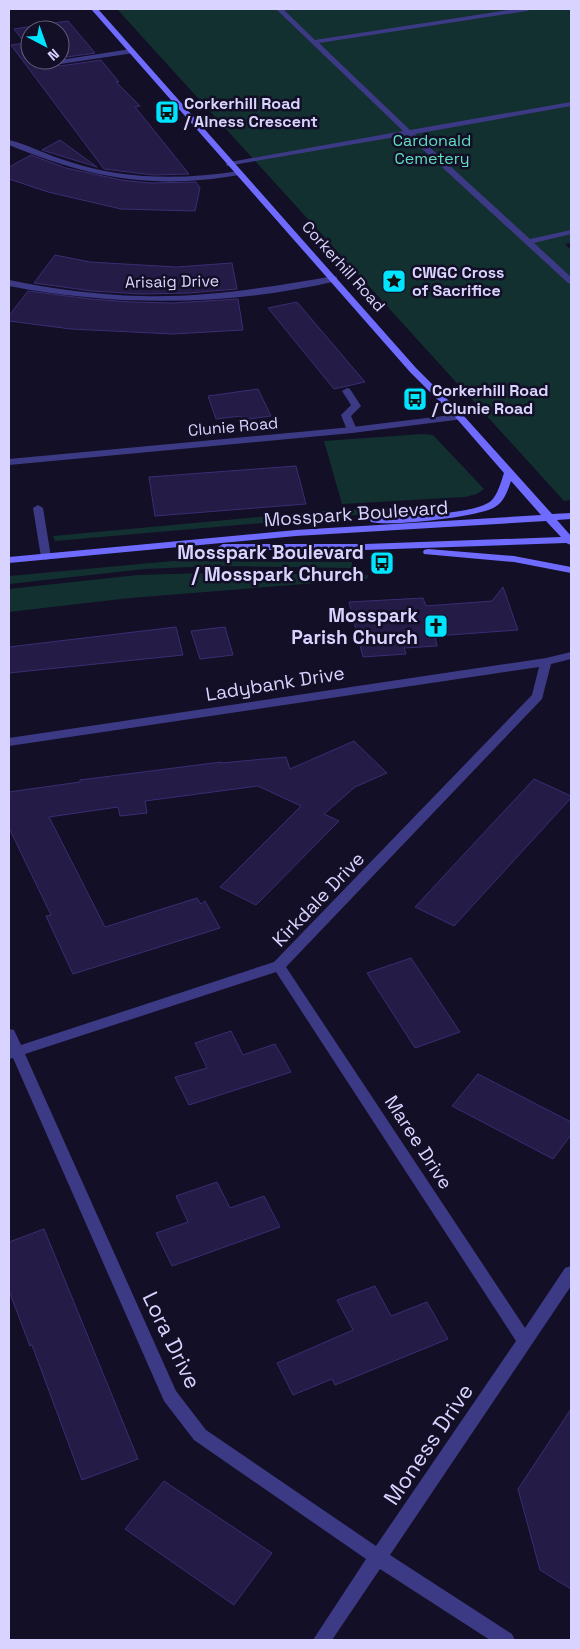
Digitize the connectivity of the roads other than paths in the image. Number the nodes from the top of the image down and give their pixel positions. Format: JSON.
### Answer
{"nodes":[{"id":1,"x":94,"y":9,"type":"edge"},
{"id":2,"x":279,"y":9,"type":"edge"},
{"id":3,"x":527,"y":9,"type":"edge"},
{"id":4,"x":314,"y":42,"type":"junction"},
{"id":5,"x":131,"y":51,"type":"junction"},
{"id":6,"x":70,"y":60,"type":"edge"},
{"id":7,"x":571,"y":104,"type":"edge"},
{"id":8,"x":408,"y":132,"type":"junction"},
{"id":9,"x":9,"y":142,"type":"edge"},
{"id":10,"x":230,"y":164,"type":"junction"},
{"id":11,"x":239,"y":174,"type":"junction"},
{"id":12,"x":571,"y":232,"type":"edge"},
{"id":13,"x":528,"y":242,"type":"junction"},
{"id":14,"x":334,"y":279,"type":"junction"},
{"id":15,"x":571,"y":281,"type":"edge"},
{"id":16,"x":9,"y":283,"type":"edge"},
{"id":17,"x":347,"y":391,"type":"dead end"},
{"id":18,"x":460,"y":417,"type":"junction"},
{"id":19,"x":352,"y":430,"type":"junction"},
{"id":20,"x":9,"y":462,"type":"edge"},
{"id":21,"x":509,"y":473,"type":"junction"},
{"id":22,"x":38,"y":508,"type":"dead end"},
{"id":23,"x":571,"y":516,"type":"edge"},
{"id":24,"x":549,"y":517,"type":"junction"},
{"id":25,"x":296,"y":533,"type":"junction"},
{"id":26,"x":571,"y":541,"type":"edge"},
{"id":27,"x":365,"y":547,"type":"junction"},
{"id":28,"x":143,"y":548,"type":"junction"},
{"id":29,"x":46,"y":556,"type":"junction"},
{"id":30,"x":9,"y":560,"type":"edge"},
{"id":31,"x":571,"y":570,"type":"edge"},
{"id":32,"x":571,"y":656,"type":"edge"},
{"id":33,"x":546,"y":662,"type":"junction"},
{"id":34,"x":9,"y":742,"type":"edge"},
{"id":35,"x":279,"y":966,"type":"junction"},
{"id":36,"x":9,"y":1034,"type":"edge"},
{"id":37,"x":12,"y":1053,"type":"edge"},
{"id":38,"x":571,"y":1273,"type":"edge"},
{"id":39,"x":524,"y":1340,"type":"junction"},
{"id":40,"x":379,"y":1558,"type":"junction"},
{"id":41,"x":322,"y":1640,"type":"edge"},
{"id":42,"x":506,"y":1640,"type":"edge"}],
"edges":[{"from":1,"to":5,"type":"street","name":"Corkerhill Road"},
{"from":2,"to":4,"type":"street"},
{"from":3,"to":4,"type":"street"},
{"from":4,"to":8,"type":"street"},
{"from":5,"to":6,"type":"street"},
{"from":5,"to":10,"type":"street","name":"Corkerhill Road"},
{"from":7,"to":8,"type":"street"},
{"from":8,"to":10,"type":"street"},
{"from":8,"to":13,"type":"street"},
{"from":9,"to":11,"type":"street"},
{"from":10,"to":11,"type":"street","name":"Corkerhill Road"},
{"from":11,"to":14,"type":"street","name":"Corkerhill Road"},
{"from":12,"to":13,"type":"street"},
{"from":13,"to":15,"type":"street"},
{"from":14,"to":16,"type":"street","name":"Arisaig Drive"},
{"from":14,"to":18,"type":"street","name":"Corkerhill Road"},
{"from":17,"to":19,"type":"street"},
{"from":18,"to":19,"type":"street","name":"Clunie Road"},
{"from":18,"to":21,"type":"street","name":"Corkerhill Road"},
{"from":19,"to":20,"type":"street","name":"Clunie Road"},
{"from":21,"to":24,"type":"street","name":"Corkerhill Road"},
{"from":21,"to":25,"type":"street"},
{"from":22,"to":29,"type":"street"},
{"from":23,"to":24,"type":"street","name":"Mosspark Boulevard"},
{"from":24,"to":25,"type":"street","name":"Mosspark Boulevard"},
{"from":24,"to":26,"type":"street","name":"Corkerhill Road"},
{"from":25,"to":28,"type":"street","name":"Mosspark Boulevard"},
{"from":26,"to":27,"type":"street","name":"Mosspark Boulevard"},
{"from":27,"to":28,"type":"street","name":"Mosspark Boulevard"},
{"from":27,"to":31,"type":"street"},
{"from":28,"to":29,"type":"street","name":"Mosspark Boulevard"},
{"from":29,"to":30,"type":"street","name":"Mosspark Boulevard"},
{"from":32,"to":33,"type":"street"},
{"from":33,"to":34,"type":"street","name":"Ladybank Drive"},
{"from":33,"to":35,"type":"street","name":"Kirkdale Drive"},
{"from":35,"to":37,"type":"street","name":"Kirkdale Drive"},
{"from":35,"to":39,"type":"street","name":"Maree Drive"},
{"from":36,"to":37,"type":"street","name":"Lora Drive"},
{"from":37,"to":40,"type":"street","name":"Lora Drive"},
{"from":38,"to":39,"type":"street","name":"Moness Drive"},
{"from":39,"to":40,"type":"street","name":"Moness Drive"},
{"from":40,"to":41,"type":"street","name":"Moness Drive"},
{"from":40,"to":42,"type":"street","name":"Lora Drive"}]}
